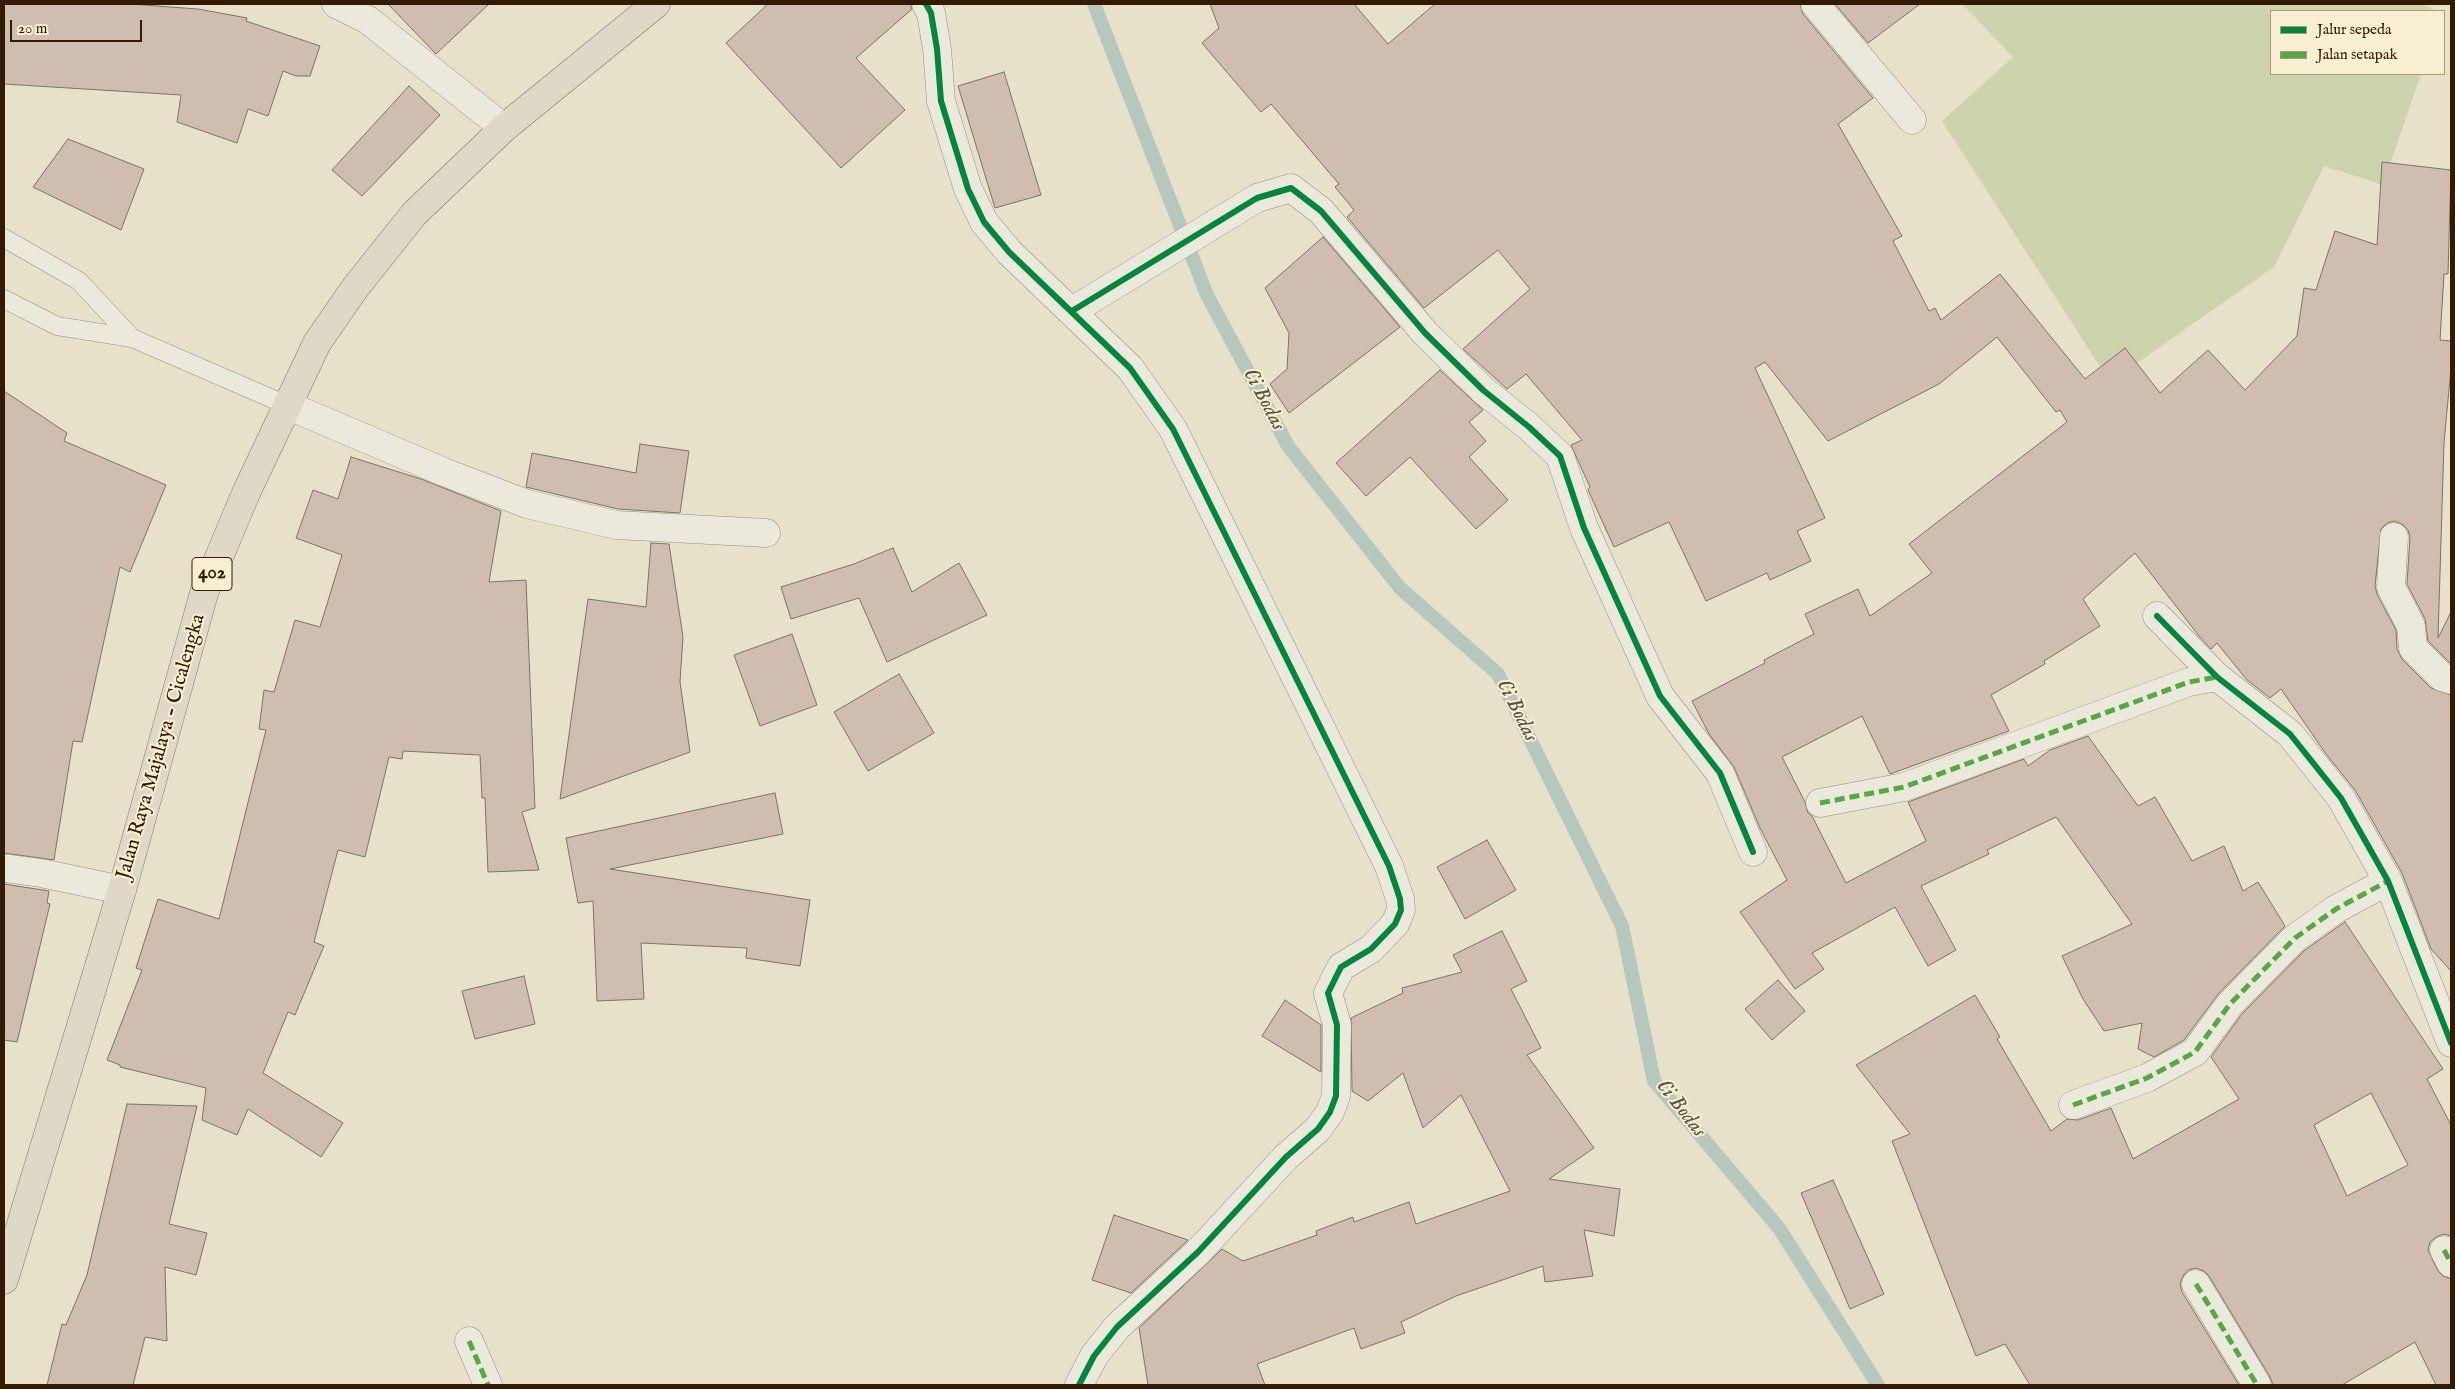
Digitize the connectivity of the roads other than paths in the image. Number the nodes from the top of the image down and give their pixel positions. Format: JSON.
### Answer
{"nodes":[{"id":1,"x":336,"y":4,"type":"edge"},
{"id":2,"x":656,"y":4,"type":"edge"},
{"id":3,"x":926,"y":4,"type":"edge"},
{"id":4,"x":1815,"y":4,"type":"edge"},
{"id":5,"x":1912,"y":120,"type":"dead end"},
{"id":6,"x":504,"y":128,"type":"junction"},
{"id":7,"x":4,"y":238,"type":"edge"},
{"id":8,"x":4,"y":299,"type":"edge"},
{"id":9,"x":1072,"y":311,"type":"junction"},
{"id":10,"x":132,"y":338,"type":"junction"},
{"id":11,"x":289,"y":406,"type":"junction"},
{"id":12,"x":766,"y":533,"type":"dead end"},
{"id":13,"x":2394,"y":536,"type":"dead end"},
{"id":14,"x":2157,"y":616,"type":"dead end"},
{"id":15,"x":2217,"y":677,"type":"junction"},
{"id":16,"x":2451,"y":680,"type":"edge"},
{"id":17,"x":1820,"y":803,"type":"dead end"},
{"id":18,"x":1753,"y":852,"type":"dead end"},
{"id":19,"x":4,"y":868,"type":"edge"},
{"id":20,"x":2388,"y":881,"type":"junction"},
{"id":21,"x":122,"y":890,"type":"junction"},
{"id":22,"x":2451,"y":1043,"type":"edge"},
{"id":23,"x":2073,"y":1105,"type":"dead end"},
{"id":24,"x":4,"y":1280,"type":"edge"},
{"id":25,"x":2196,"y":1284,"type":"dead end"},
{"id":26,"x":469,"y":1341,"type":"dead end"},
{"id":27,"x":488,"y":1385,"type":"edge"},
{"id":28,"x":1079,"y":1385,"type":"edge"},
{"id":29,"x":2257,"y":1385,"type":"edge"}],
"edges":[{"from":1,"to":6,"type":"street"},
{"from":2,"to":6,"type":"main road","name":"Jalan Raya Majalaya - Cicalengka","number":"402"},
{"from":3,"to":9,"type":"street"},
{"from":4,"to":5,"type":"street"},
{"from":6,"to":11,"type":"main road","name":"Jalan Raya Majalaya - Cicalengka","number":"402"},
{"from":7,"to":10,"type":"lane"},
{"from":8,"to":10,"type":"lane"},
{"from":9,"to":18,"type":"street"},
{"from":9,"to":28,"type":"street"},
{"from":10,"to":11,"type":"lane"},
{"from":11,"to":12,"type":"street"},
{"from":11,"to":21,"type":"main road","name":"Jalan Raya Majalaya - Cicalengka","number":"402"},
{"from":13,"to":16,"type":"street"},
{"from":14,"to":15,"type":"street"},
{"from":15,"to":17,"type":"street"},
{"from":15,"to":20,"type":"street"},
{"from":19,"to":21,"type":"street"},
{"from":20,"to":22,"type":"street"},
{"from":20,"to":23,"type":"street"},
{"from":21,"to":24,"type":"main road","name":"Jalan Raya Majalaya - Cicalengka","number":"402"},
{"from":25,"to":29,"type":"street"},
{"from":26,"to":27,"type":"street"}]}
